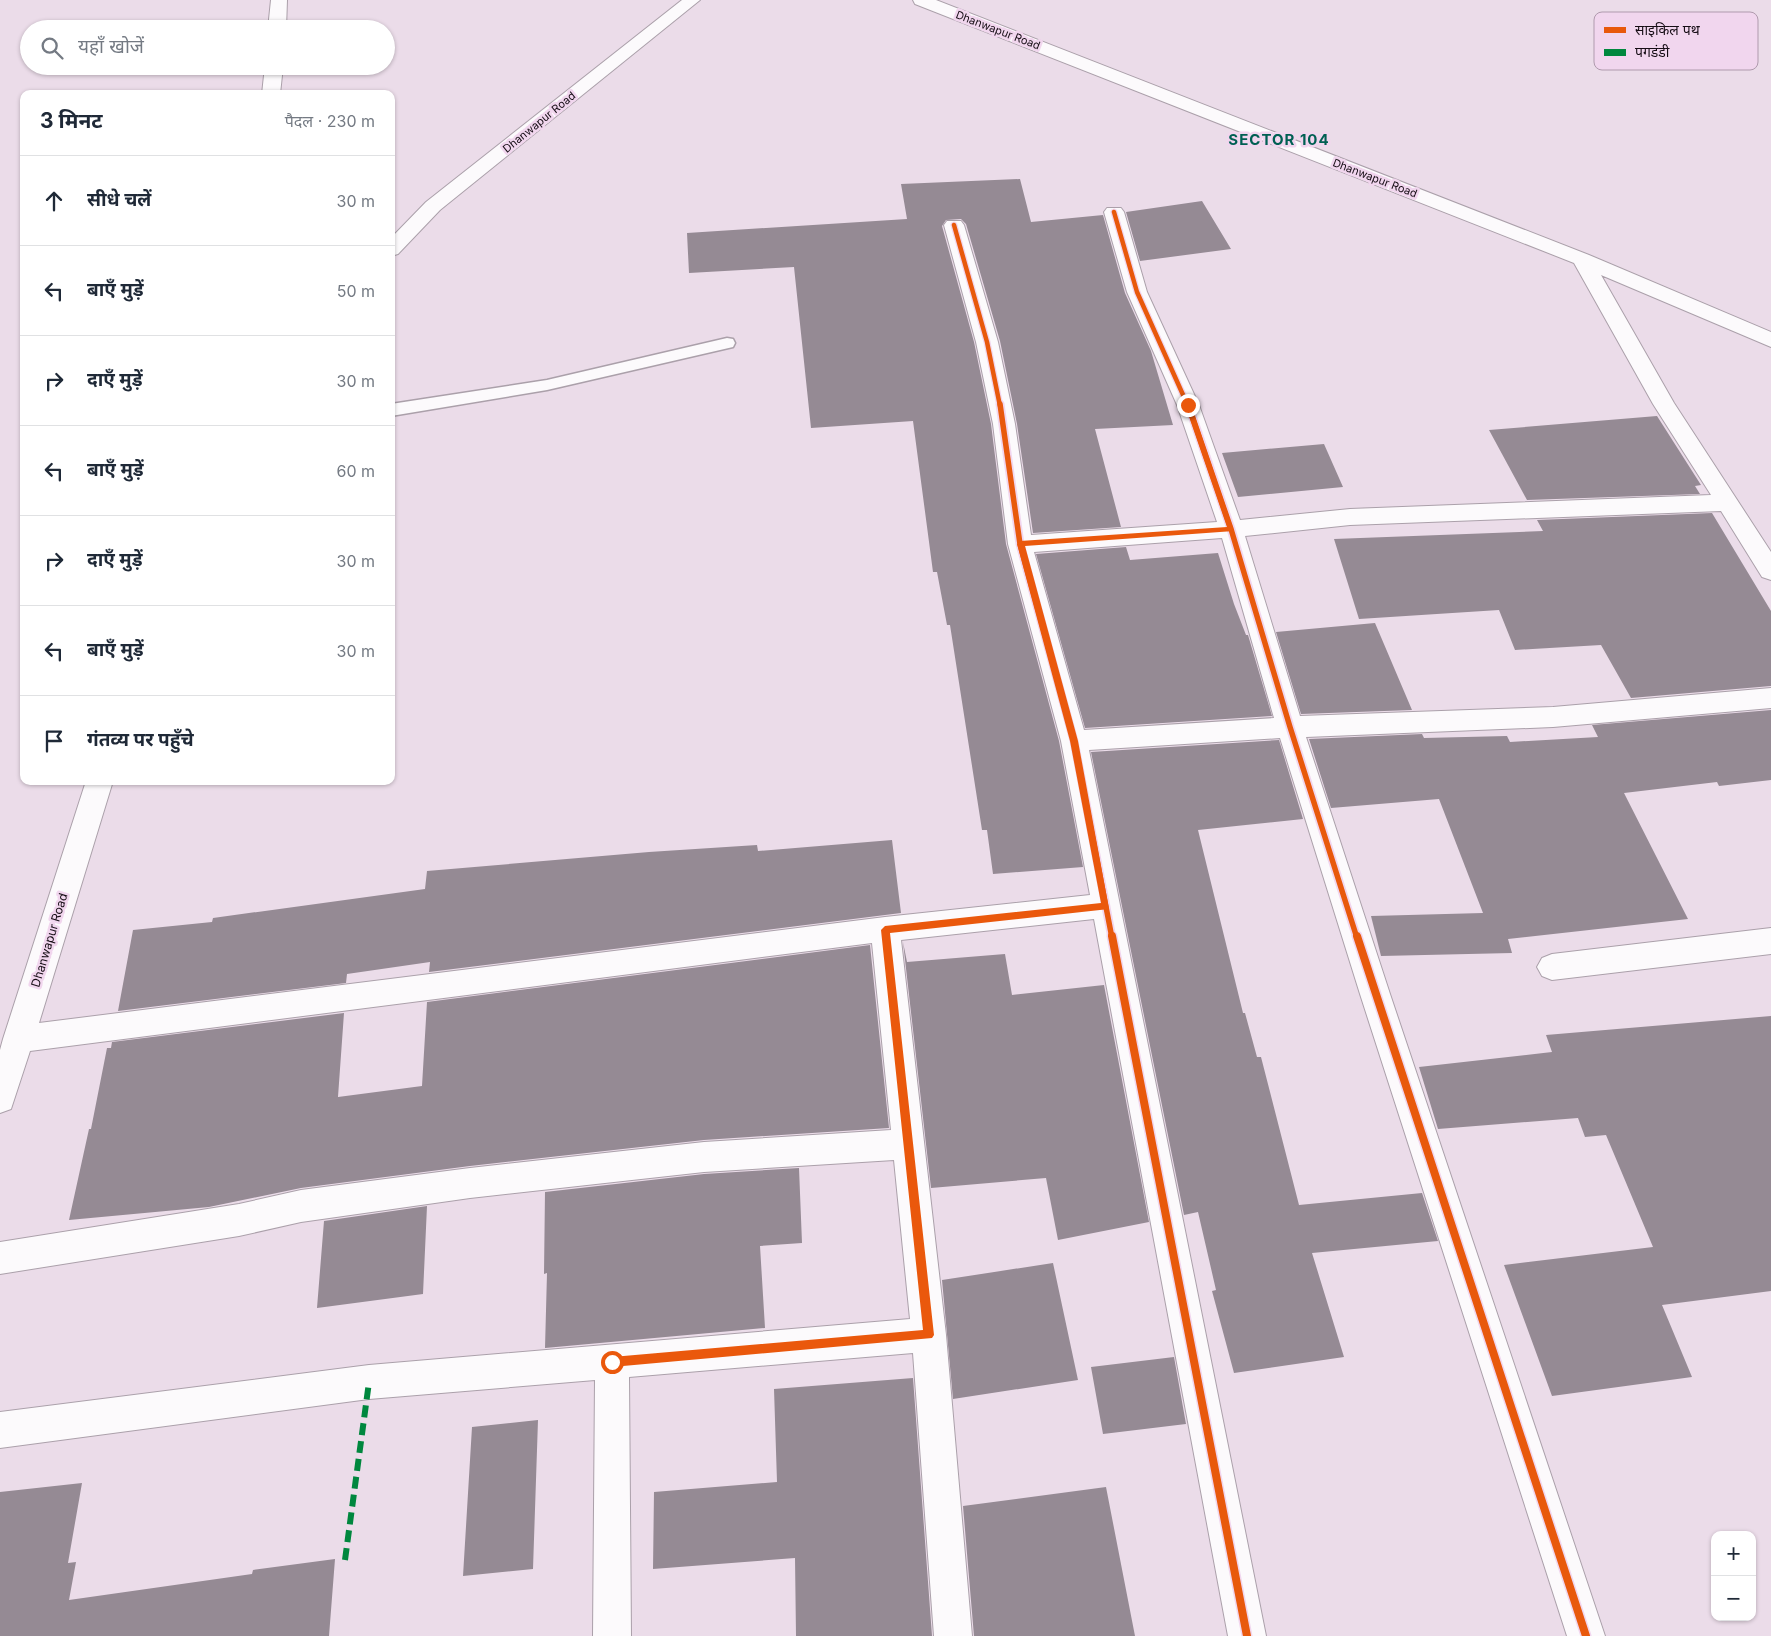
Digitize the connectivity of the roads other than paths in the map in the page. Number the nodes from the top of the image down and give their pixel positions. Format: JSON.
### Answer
{"nodes":[{"id":1,"x":278,"y":0,"type":"edge"},
{"id":2,"x":692,"y":0,"type":"edge"},
{"id":3,"x":921,"y":0,"type":"edge"},
{"id":4,"x":277,"y":20,"type":"edge"},
{"id":5,"x":273,"y":75,"type":"edge"},
{"id":6,"x":271,"y":90,"type":"edge"},
{"id":7,"x":1114,"y":212,"type":"dead end"},
{"id":8,"x":954,"y":225,"type":"dead end"},
{"id":9,"x":395,"y":246,"type":"edge"},
{"id":10,"x":1582,"y":259,"type":"junction"},
{"id":11,"x":1771,"y":340,"type":"edge"},
{"id":12,"x":727,"y":343,"type":"dead end"},
{"id":13,"x":395,"y":409,"type":"edge"},
{"id":14,"x":1727,"y":503,"type":"junction"},
{"id":15,"x":1231,"y":529,"type":"junction"},
{"id":16,"x":1020,"y":544,"type":"junction"},
{"id":17,"x":1771,"y":571,"type":"edge"},
{"id":18,"x":1771,"y":698,"type":"edge"},
{"id":19,"x":1290,"y":727,"type":"junction"},
{"id":20,"x":1074,"y":741,"type":"junction"},
{"id":21,"x":99,"y":785,"type":"edge"},
{"id":22,"x":1106,"y":906,"type":"junction"},
{"id":23,"x":885,"y":930,"type":"junction"},
{"id":24,"x":1771,"y":941,"type":"edge"},
{"id":25,"x":1552,"y":966,"type":"dead end"},
{"id":26,"x":18,"y":1039,"type":"junction"},
{"id":27,"x":0,"y":1099,"type":"edge"},
{"id":28,"x":906,"y":1144,"type":"junction"},
{"id":29,"x":0,"y":1258,"type":"edge"},
{"id":30,"x":929,"y":1335,"type":"junction"},
{"id":31,"x":612,"y":1362,"type":"junction"},
{"id":32,"x":0,"y":1430,"type":"edge"},
{"id":33,"x":612,"y":1636,"type":"edge"},
{"id":34,"x":954,"y":1636,"type":"edge"},
{"id":35,"x":1247,"y":1636,"type":"edge"},
{"id":36,"x":1586,"y":1636,"type":"edge"}],
"edges":[{"from":1,"to":4,"type":"street"},
{"from":2,"to":9,"type":"street","name":"Dhanwapur Road"},
{"from":3,"to":10,"type":"street","name":"Dhanwapur Road"},
{"from":5,"to":6,"type":"street"},
{"from":7,"to":15,"type":"street"},
{"from":8,"to":16,"type":"street"},
{"from":10,"to":11,"type":"street","name":"Dhanwapur Road"},
{"from":10,"to":14,"type":"street"},
{"from":12,"to":13,"type":"lane"},
{"from":14,"to":15,"type":"street"},
{"from":14,"to":17,"type":"street"},
{"from":15,"to":16,"type":"street"},
{"from":15,"to":19,"type":"street"},
{"from":16,"to":20,"type":"street"},
{"from":18,"to":19,"type":"street"},
{"from":19,"to":20,"type":"street"},
{"from":19,"to":36,"type":"street"},
{"from":20,"to":22,"type":"street"},
{"from":21,"to":26,"type":"street","name":"Dhanwapur Road"},
{"from":22,"to":23,"type":"street"},
{"from":22,"to":35,"type":"street"},
{"from":23,"to":26,"type":"street"},
{"from":23,"to":28,"type":"street"},
{"from":24,"to":25,"type":"street"},
{"from":26,"to":27,"type":"street","name":"Dhanwapur Road"},
{"from":28,"to":29,"type":"street"},
{"from":28,"to":30,"type":"street"},
{"from":30,"to":31,"type":"street"},
{"from":30,"to":34,"type":"street"},
{"from":31,"to":32,"type":"street"},
{"from":31,"to":33,"type":"street"}]}
